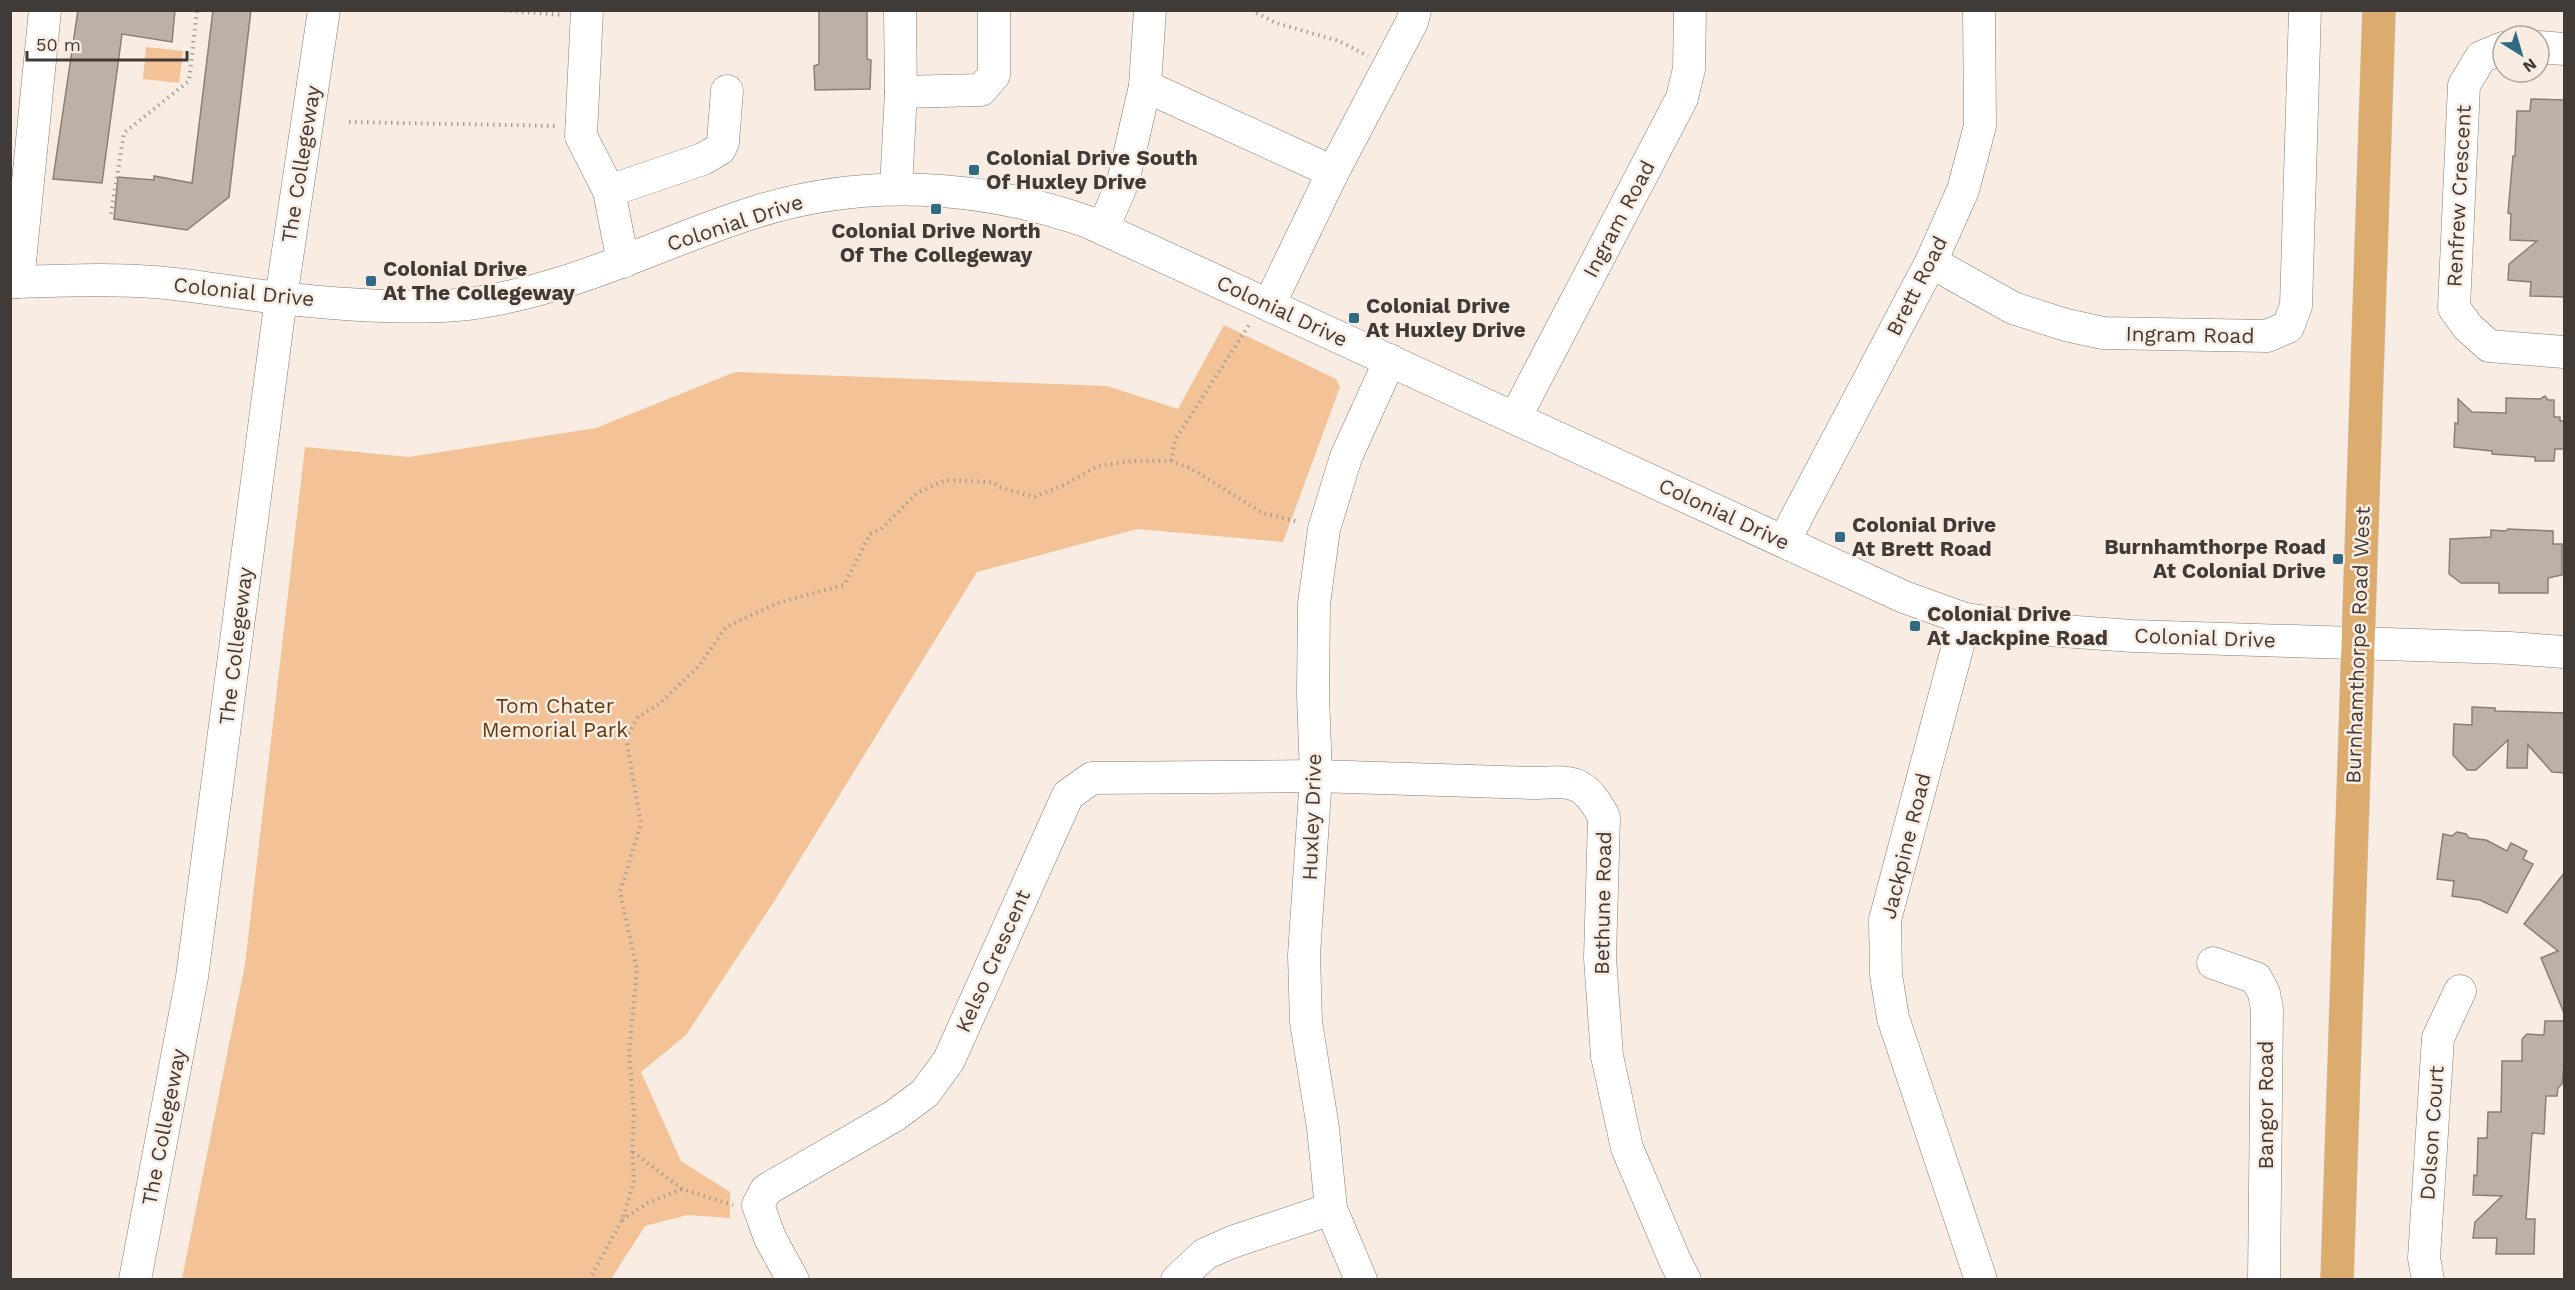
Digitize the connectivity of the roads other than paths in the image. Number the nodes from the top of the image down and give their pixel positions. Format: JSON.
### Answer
{"nodes":[{"id":1,"x":45,"y":10,"type":"edge"},
{"id":2,"x":324,"y":10,"type":"edge"},
{"id":3,"x":900,"y":10,"type":"edge"},
{"id":4,"x":994,"y":10,"type":"edge"},
{"id":5,"x":1150,"y":10,"type":"edge"},
{"id":6,"x":1414,"y":10,"type":"edge"},
{"id":7,"x":1690,"y":10,"type":"edge"},
{"id":8,"x":1979,"y":10,"type":"edge"},
{"id":9,"x":2305,"y":10,"type":"edge"},
{"id":10,"x":2379,"y":10,"type":"edge"},
{"id":11,"x":586,"y":14,"type":"edge"},
{"id":12,"x":2491,"y":53,"type":"edge"},
{"id":13,"x":1145,"y":86,"type":"junction"},
{"id":14,"x":727,"y":91,"type":"dead end"},
{"id":15,"x":901,"y":92,"type":"junction"},
{"id":16,"x":1333,"y":172,"type":"junction"},
{"id":17,"x":896,"y":188,"type":"junction"},
{"id":18,"x":609,"y":191,"type":"junction"},
{"id":19,"x":1103,"y":228,"type":"junction"},
{"id":20,"x":623,"y":262,"type":"junction"},
{"id":21,"x":1931,"y":262,"type":"junction"},
{"id":22,"x":14,"y":282,"type":"edge"},
{"id":23,"x":281,"y":298,"type":"junction"},
{"id":24,"x":1269,"y":305,"type":"junction"},
{"id":25,"x":2565,"y":352,"type":"edge"},
{"id":26,"x":1390,"y":360,"type":"junction"},
{"id":27,"x":1515,"y":417,"type":"junction"},
{"id":28,"x":1784,"y":541,"type":"junction"},
{"id":29,"x":1965,"y":619,"type":"junction"},
{"id":30,"x":2358,"y":643,"type":"junction"},
{"id":31,"x":2565,"y":652,"type":"edge"},
{"id":32,"x":1316,"y":776,"type":"junction"},
{"id":33,"x":2214,"y":963,"type":"dead end"},
{"id":34,"x":2460,"y":990,"type":"dead end"},
{"id":35,"x":1331,"y":1209,"type":"junction"},
{"id":36,"x":135,"y":1280,"type":"edge"},
{"id":37,"x":793,"y":1280,"type":"edge"},
{"id":38,"x":1177,"y":1280,"type":"edge"},
{"id":39,"x":1361,"y":1280,"type":"edge"},
{"id":40,"x":1685,"y":1280,"type":"edge"},
{"id":41,"x":1981,"y":1280,"type":"edge"},
{"id":42,"x":2264,"y":1280,"type":"edge"},
{"id":43,"x":2337,"y":1280,"type":"edge"},
{"id":44,"x":2428,"y":1280,"type":"edge"}],
"edges":[{"from":1,"to":22,"type":"street"},
{"from":2,"to":23,"type":"street","name":"The Collegeway"},
{"from":3,"to":15,"type":"street"},
{"from":4,"to":15,"type":"street"},
{"from":5,"to":13,"type":"street"},
{"from":6,"to":16,"type":"street"},
{"from":7,"to":27,"type":"street","name":"Ingram Road"},
{"from":8,"to":21,"type":"street","name":"Brett Road"},
{"from":9,"to":21,"type":"street","name":"Ingram Road"},
{"from":10,"to":30,"type":"main road","name":"Burnhamthorpe Road West"},
{"from":11,"to":18,"type":"street"},
{"from":12,"to":25,"type":"street","name":"Renfrew Crescent"},
{"from":13,"to":16,"type":"street"},
{"from":13,"to":19,"type":"street"},
{"from":14,"to":18,"type":"street"},
{"from":15,"to":17,"type":"street"},
{"from":16,"to":24,"type":"street"},
{"from":17,"to":19,"type":"street","name":"Colonial Drive"},
{"from":17,"to":20,"type":"street","name":"Colonial Drive"},
{"from":18,"to":20,"type":"street"},
{"from":19,"to":24,"type":"street","name":"Colonial Drive"},
{"from":20,"to":23,"type":"street","name":"Colonial Drive"},
{"from":21,"to":28,"type":"street","name":"Brett Road"},
{"from":22,"to":23,"type":"street","name":"Colonial Drive"},
{"from":23,"to":36,"type":"street","name":"The Collegeway"},
{"from":24,"to":26,"type":"street","name":"Colonial Drive"},
{"from":26,"to":27,"type":"street","name":"Colonial Drive"},
{"from":26,"to":32,"type":"street","name":"Huxley Drive"},
{"from":27,"to":28,"type":"street","name":"Colonial Drive"},
{"from":28,"to":29,"type":"street","name":"Colonial Drive"},
{"from":29,"to":30,"type":"street","name":"Colonial Drive"},
{"from":29,"to":41,"type":"street","name":"Jackpine Road"},
{"from":30,"to":31,"type":"street","name":"Colonial Drive"},
{"from":30,"to":43,"type":"main road","name":"Burnhamthorpe Road West"},
{"from":32,"to":35,"type":"street","name":"Huxley Drive"},
{"from":32,"to":37,"type":"street","name":"Kelso Crescent"},
{"from":32,"to":40,"type":"street","name":"Bethune Road"},
{"from":33,"to":42,"type":"street","name":"Bangor Road"},
{"from":34,"to":44,"type":"street","name":"Dolson Court"},
{"from":35,"to":38,"type":"street"},
{"from":35,"to":39,"type":"street","name":"Huxley Drive"}]}
